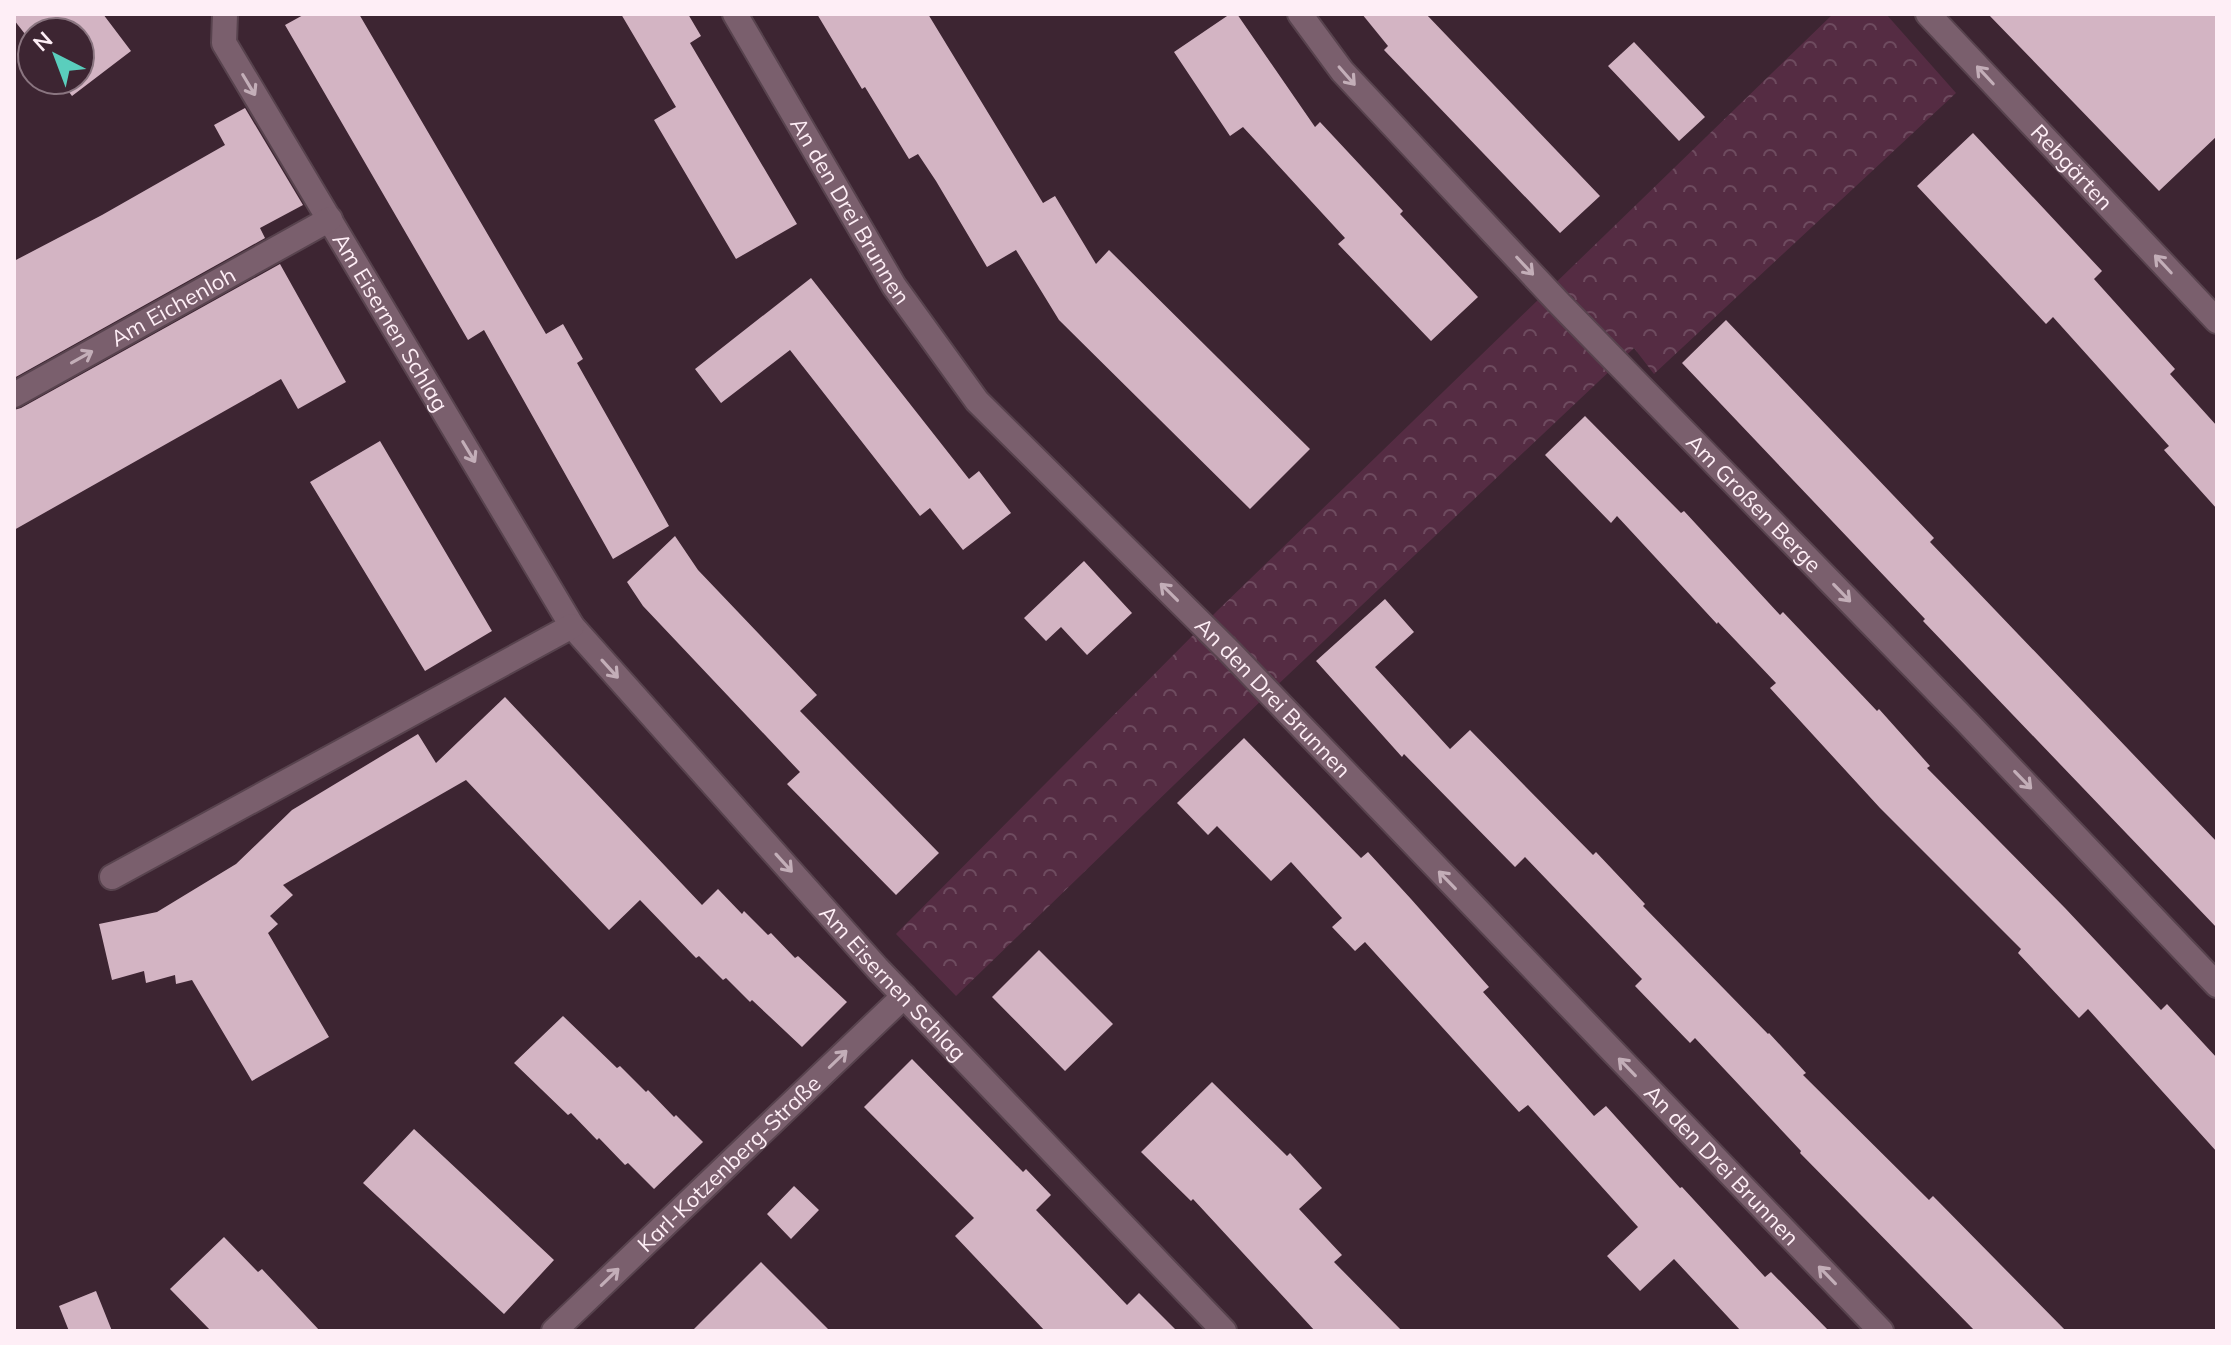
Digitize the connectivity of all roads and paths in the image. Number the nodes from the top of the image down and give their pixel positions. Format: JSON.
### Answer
{"nodes":[{"id":1,"x":225,"y":14,"type":"edge"},
{"id":2,"x":735,"y":14,"type":"edge"},
{"id":3,"x":1300,"y":14,"type":"edge"},
{"id":4,"x":1928,"y":14,"type":"edge"},
{"id":5,"x":330,"y":219,"type":"junction"},
{"id":6,"x":2217,"y":321,"type":"edge"},
{"id":7,"x":14,"y":395,"type":"edge"},
{"id":8,"x":572,"y":626,"type":"junction"},
{"id":9,"x":112,"y":877,"type":"dead end"},
{"id":10,"x":2217,"y":985,"type":"edge"},
{"id":11,"x":904,"y":996,"type":"junction"},
{"id":12,"x":554,"y":1331,"type":"edge"},
{"id":13,"x":1224,"y":1331,"type":"edge"},
{"id":14,"x":1881,"y":1331,"type":"edge"}],
"edges":[{"from":1,"to":5,"type":"street","name":"Am Eisernen Schlag","one_way":true},
{"from":14,"to":2,"type":"street","name":"An den Drei Brunnen","one_way":true},
{"from":3,"to":10,"type":"street","name":"Am Großen Berge","one_way":true},
{"from":6,"to":4,"type":"street","name":"Rebgärten","one_way":true},
{"from":7,"to":5,"type":"street","name":"Am Eichenloh","one_way":true},
{"from":5,"to":8,"type":"street","name":"Am Eisernen Schlag","one_way":true},
{"from":8,"to":9,"type":"street"},
{"from":8,"to":11,"type":"street","name":"Am Eisernen Schlag","one_way":true},
{"from":12,"to":11,"type":"street","name":"Karl-Kotzenberg-Straße","one_way":true},
{"from":11,"to":13,"type":"street","name":"Am Eisernen Schlag"}]}
